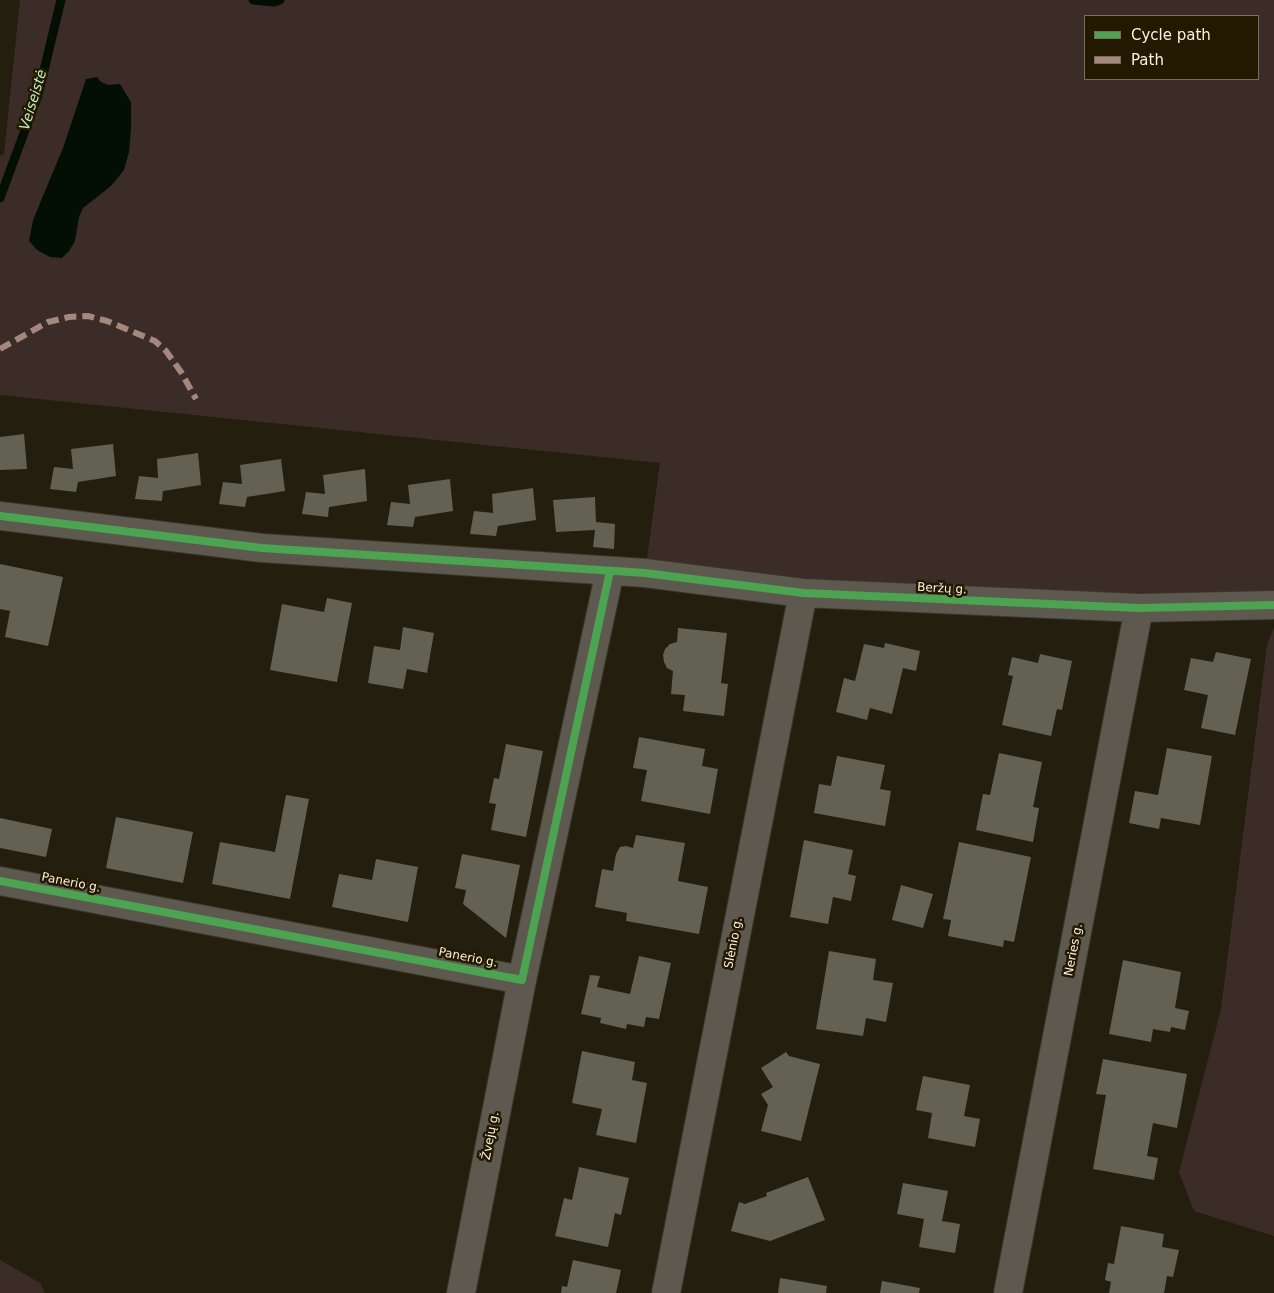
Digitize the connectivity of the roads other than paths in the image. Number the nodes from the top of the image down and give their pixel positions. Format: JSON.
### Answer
{"nodes":[{"id":1,"x":0,"y":516,"type":"edge"},
{"id":2,"x":610,"y":571,"type":"junction"},
{"id":3,"x":803,"y":593,"type":"junction"},
{"id":4,"x":1274,"y":606,"type":"edge"},
{"id":5,"x":1140,"y":608,"type":"junction"},
{"id":6,"x":0,"y":881,"type":"edge"},
{"id":7,"x":522,"y":980,"type":"junction"},
{"id":8,"x":461,"y":1293,"type":"edge"},
{"id":9,"x":666,"y":1293,"type":"edge"},
{"id":10,"x":1008,"y":1293,"type":"edge"}],
"edges":[{"from":1,"to":2,"type":"street","name":"Beržų g."},
{"from":2,"to":3,"type":"street","name":"Beržų g."},
{"from":2,"to":7,"type":"street"},
{"from":3,"to":5,"type":"street","name":"Beržų g."},
{"from":3,"to":9,"type":"street","name":"Slėnio g."},
{"from":4,"to":5,"type":"street","name":"Beržų g."},
{"from":5,"to":10,"type":"street","name":"Neries g."},
{"from":6,"to":7,"type":"street","name":"Panerio g."},
{"from":7,"to":8,"type":"street","name":"Žvejų g."}]}
